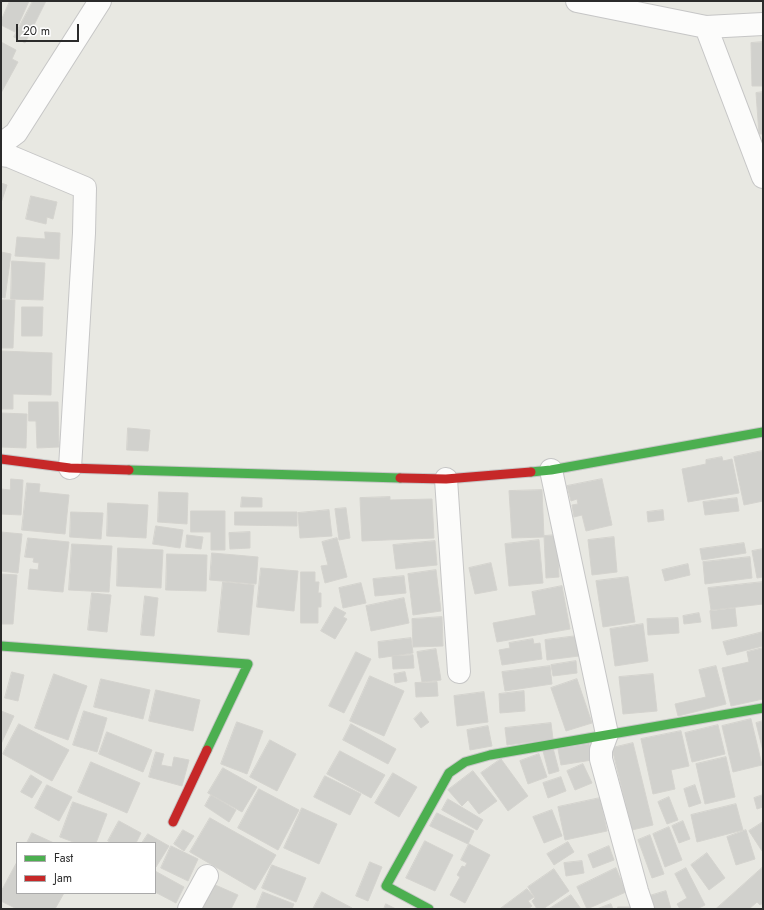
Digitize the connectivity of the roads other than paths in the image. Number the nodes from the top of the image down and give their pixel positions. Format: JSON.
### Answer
{"nodes":[{"id":1,"x":100,"y":1,"type":"edge"},
{"id":2,"x":577,"y":1,"type":"edge"},
{"id":3,"x":763,"y":24,"type":"edge"},
{"id":4,"x":706,"y":27,"type":"junction"},
{"id":5,"x":1,"y":143,"type":"edge"},
{"id":6,"x":1,"y":155,"type":"edge"},
{"id":7,"x":763,"y":177,"type":"edge"},
{"id":8,"x":763,"y":432,"type":"edge"},
{"id":9,"x":1,"y":459,"type":"edge"},
{"id":10,"x":70,"y":468,"type":"junction"},
{"id":11,"x":551,"y":470,"type":"junction"},
{"id":12,"x":446,"y":479,"type":"junction"},
{"id":13,"x":1,"y":646,"type":"edge"},
{"id":14,"x":459,"y":672,"type":"dead end"},
{"id":15,"x":763,"y":708,"type":"edge"},
{"id":16,"x":607,"y":734,"type":"junction"},
{"id":17,"x":174,"y":822,"type":"dead end"},
{"id":18,"x":207,"y":876,"type":"dead end"},
{"id":19,"x":189,"y":909,"type":"edge"},
{"id":20,"x":429,"y":909,"type":"edge"},
{"id":21,"x":643,"y":909,"type":"edge"}],
"edges":[{"from":1,"to":5,"type":"street"},
{"from":2,"to":4,"type":"street"},
{"from":3,"to":4,"type":"street"},
{"from":4,"to":7,"type":"street"},
{"from":6,"to":10,"type":"street"},
{"from":8,"to":11,"type":"street"},
{"from":9,"to":10,"type":"street"},
{"from":10,"to":12,"type":"street"},
{"from":11,"to":12,"type":"street"},
{"from":11,"to":16,"type":"street"},
{"from":12,"to":14,"type":"street"},
{"from":13,"to":17,"type":"street"},
{"from":15,"to":16,"type":"street"},
{"from":16,"to":20,"type":"street"},
{"from":16,"to":21,"type":"street"},
{"from":18,"to":19,"type":"street"}]}
